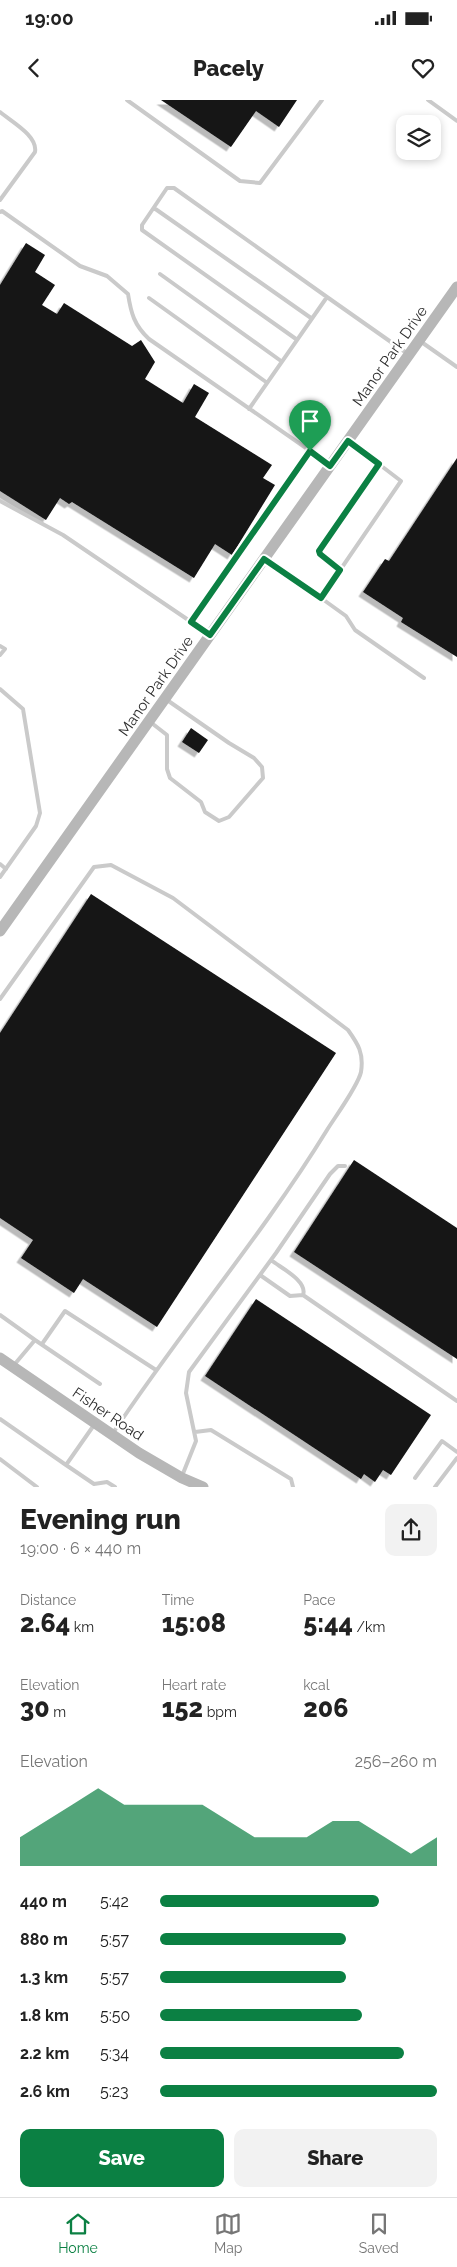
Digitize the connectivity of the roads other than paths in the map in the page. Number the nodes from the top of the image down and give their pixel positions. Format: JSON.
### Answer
{"nodes":[{"id":1,"x":127,"y":100,"type":"edge"},
{"id":2,"x":322,"y":100,"type":"edge"},
{"id":3,"x":428,"y":100,"type":"edge"},
{"id":4,"x":0,"y":112,"type":"edge"},
{"id":5,"x":457,"y":121,"type":"edge"},
{"id":6,"x":0,"y":200,"type":"edge"},
{"id":7,"x":154,"y":208,"type":"junction"},
{"id":8,"x":1,"y":211,"type":"edge"},
{"id":9,"x":160,"y":274,"type":"dead end"},
{"id":10,"x":457,"y":287,"type":"edge"},
{"id":11,"x":327,"y":297,"type":"junction"},
{"id":12,"x":149,"y":298,"type":"dead end"},
{"id":13,"x":311,"y":318,"type":"junction"},
{"id":14,"x":296,"y":339,"type":"junction"},
{"id":15,"x":419,"y":340,"type":"junction"},
{"id":16,"x":409,"y":355,"type":"junction"},
{"id":17,"x":281,"y":361,"type":"junction"},
{"id":18,"x":457,"y":367,"type":"edge"},
{"id":19,"x":266,"y":382,"type":"junction"},
{"id":20,"x":250,"y":409,"type":"junction"},
{"id":21,"x":348,"y":441,"type":"junction"},
{"id":22,"x":310,"y":451,"type":"junction"},
{"id":23,"x":379,"y":464,"type":"junction"},
{"id":24,"x":330,"y":466,"type":"junction"},
{"id":25,"x":0,"y":501,"type":"edge"},
{"id":26,"x":264,"y":559,"type":"junction"},
{"id":27,"x":340,"y":570,"type":"junction"},
{"id":28,"x":321,"y":598,"type":"junction"},
{"id":29,"x":191,"y":622,"type":"junction"},
{"id":30,"x":210,"y":635,"type":"junction"},
{"id":31,"x":0,"y":646,"type":"edge"},
{"id":32,"x":0,"y":655,"type":"edge"},
{"id":33,"x":424,"y":678,"type":"dead end"},
{"id":34,"x":0,"y":689,"type":"edge"},
{"id":35,"x":165,"y":698,"type":"junction"},
{"id":36,"x":149,"y":721,"type":"junction"},
{"id":37,"x":0,"y":864,"type":"edge"},
{"id":38,"x":6,"y":869,"type":"junction"},
{"id":39,"x":0,"y":877,"type":"edge"},
{"id":40,"x":0,"y":931,"type":"edge"},
{"id":41,"x":0,"y":999,"type":"edge"},
{"id":42,"x":345,"y":1166,"type":"dead end"},
{"id":43,"x":271,"y":1260,"type":"junction"},
{"id":44,"x":260,"y":1275,"type":"junction"},
{"id":45,"x":303,"y":1295,"type":"junction"},
{"id":46,"x":0,"y":1315,"type":"edge"},
{"id":47,"x":35,"y":1340,"type":"junction"},
{"id":48,"x":42,"y":1344,"type":"junction"},
{"id":49,"x":0,"y":1358,"type":"edge"},
{"id":50,"x":13,"y":1367,"type":"junction"},
{"id":51,"x":156,"y":1370,"type":"junction"},
{"id":52,"x":100,"y":1384,"type":"dead end"},
{"id":53,"x":457,"y":1401,"type":"edge"},
{"id":54,"x":0,"y":1419,"type":"edge"},
{"id":55,"x":96,"y":1423,"type":"junction"},
{"id":56,"x":195,"y":1432,"type":"junction"},
{"id":57,"x":112,"y":1434,"type":"junction"},
{"id":58,"x":457,"y":1452,"type":"edge"},
{"id":59,"x":457,"y":1458,"type":"edge"},
{"id":60,"x":0,"y":1460,"type":"edge"},
{"id":61,"x":66,"y":1465,"type":"junction"},
{"id":62,"x":182,"y":1478,"type":"junction"},
{"id":63,"x":415,"y":1478,"type":"dead end"},
{"id":64,"x":37,"y":1487,"type":"edge"},
{"id":65,"x":115,"y":1487,"type":"edge"},
{"id":66,"x":203,"y":1487,"type":"edge"},
{"id":67,"x":292,"y":1487,"type":"edge"},
{"id":68,"x":435,"y":1487,"type":"edge"}],
"edges":[{"from":1,"to":2,"type":"lane"},
{"from":3,"to":5,"type":"lane"},
{"from":4,"to":6,"type":"lane"},
{"from":7,"to":11,"type":"lane"},
{"from":7,"to":13,"type":"lane"},
{"from":7,"to":14,"type":"lane"},
{"from":8,"to":20,"type":"lane"},
{"from":9,"to":17,"type":"lane"},
{"from":10,"to":15,"type":"street","name":"Manor Park Drive"},
{"from":11,"to":13,"type":"lane"},
{"from":11,"to":16,"type":"lane"},
{"from":12,"to":19,"type":"lane"},
{"from":13,"to":14,"type":"lane"},
{"from":14,"to":17,"type":"lane"},
{"from":15,"to":16,"type":"street","name":"Manor Park Drive"},
{"from":15,"to":18,"type":"lane"},
{"from":16,"to":21,"type":"street","name":"Manor Park Drive"},
{"from":17,"to":19,"type":"lane"},
{"from":19,"to":20,"type":"lane"},
{"from":20,"to":22,"type":"lane"},
{"from":21,"to":23,"type":"lane"},
{"from":21,"to":24,"type":"street","name":"Manor Park Drive"},
{"from":22,"to":24,"type":"lane"},
{"from":22,"to":29,"type":"lane"},
{"from":23,"to":27,"type":"lane"},
{"from":23,"to":27,"type":"lane"},
{"from":24,"to":26,"type":"street","name":"Manor Park Drive"},
{"from":25,"to":29,"type":"lane"},
{"from":26,"to":28,"type":"lane"},
{"from":26,"to":30,"type":"street","name":"Manor Park Drive"},
{"from":27,"to":28,"type":"lane"},
{"from":28,"to":33,"type":"lane"},
{"from":29,"to":30,"type":"lane"},
{"from":30,"to":35,"type":"street","name":"Manor Park Drive"},
{"from":31,"to":32,"type":"lane"},
{"from":34,"to":38,"type":"lane"},
{"from":35,"to":36,"type":"street","name":"Manor Park Drive"},
{"from":35,"to":36,"type":"lane"},
{"from":36,"to":40,"type":"street","name":"Manor Park Drive"},
{"from":37,"to":38,"type":"lane"},
{"from":38,"to":39,"type":"lane"},
{"from":41,"to":51,"type":"lane"},
{"from":42,"to":43,"type":"lane"},
{"from":43,"to":44,"type":"lane"},
{"from":43,"to":45,"type":"lane"},
{"from":44,"to":45,"type":"lane"},
{"from":44,"to":56,"type":"lane"},
{"from":45,"to":53,"type":"lane"},
{"from":46,"to":47,"type":"lane"},
{"from":47,"to":48,"type":"lane"},
{"from":47,"to":50,"type":"lane"},
{"from":48,"to":51,"type":"lane"},
{"from":48,"to":52,"type":"lane"},
{"from":49,"to":50,"type":"street","name":"Fisher Road"},
{"from":50,"to":55,"type":"street","name":"Fisher Road"},
{"from":51,"to":57,"type":"lane"},
{"from":54,"to":61,"type":"lane"},
{"from":55,"to":57,"type":"street","name":"Fisher Road"},
{"from":55,"to":61,"type":"lane"},
{"from":56,"to":62,"type":"lane"},
{"from":56,"to":67,"type":"lane"},
{"from":57,"to":62,"type":"street","name":"Fisher Road"},
{"from":58,"to":63,"type":"lane"},
{"from":59,"to":68,"type":"lane"},
{"from":60,"to":64,"type":"lane"},
{"from":61,"to":65,"type":"lane"},
{"from":62,"to":66,"type":"street","name":"Fisher Road"}]}
